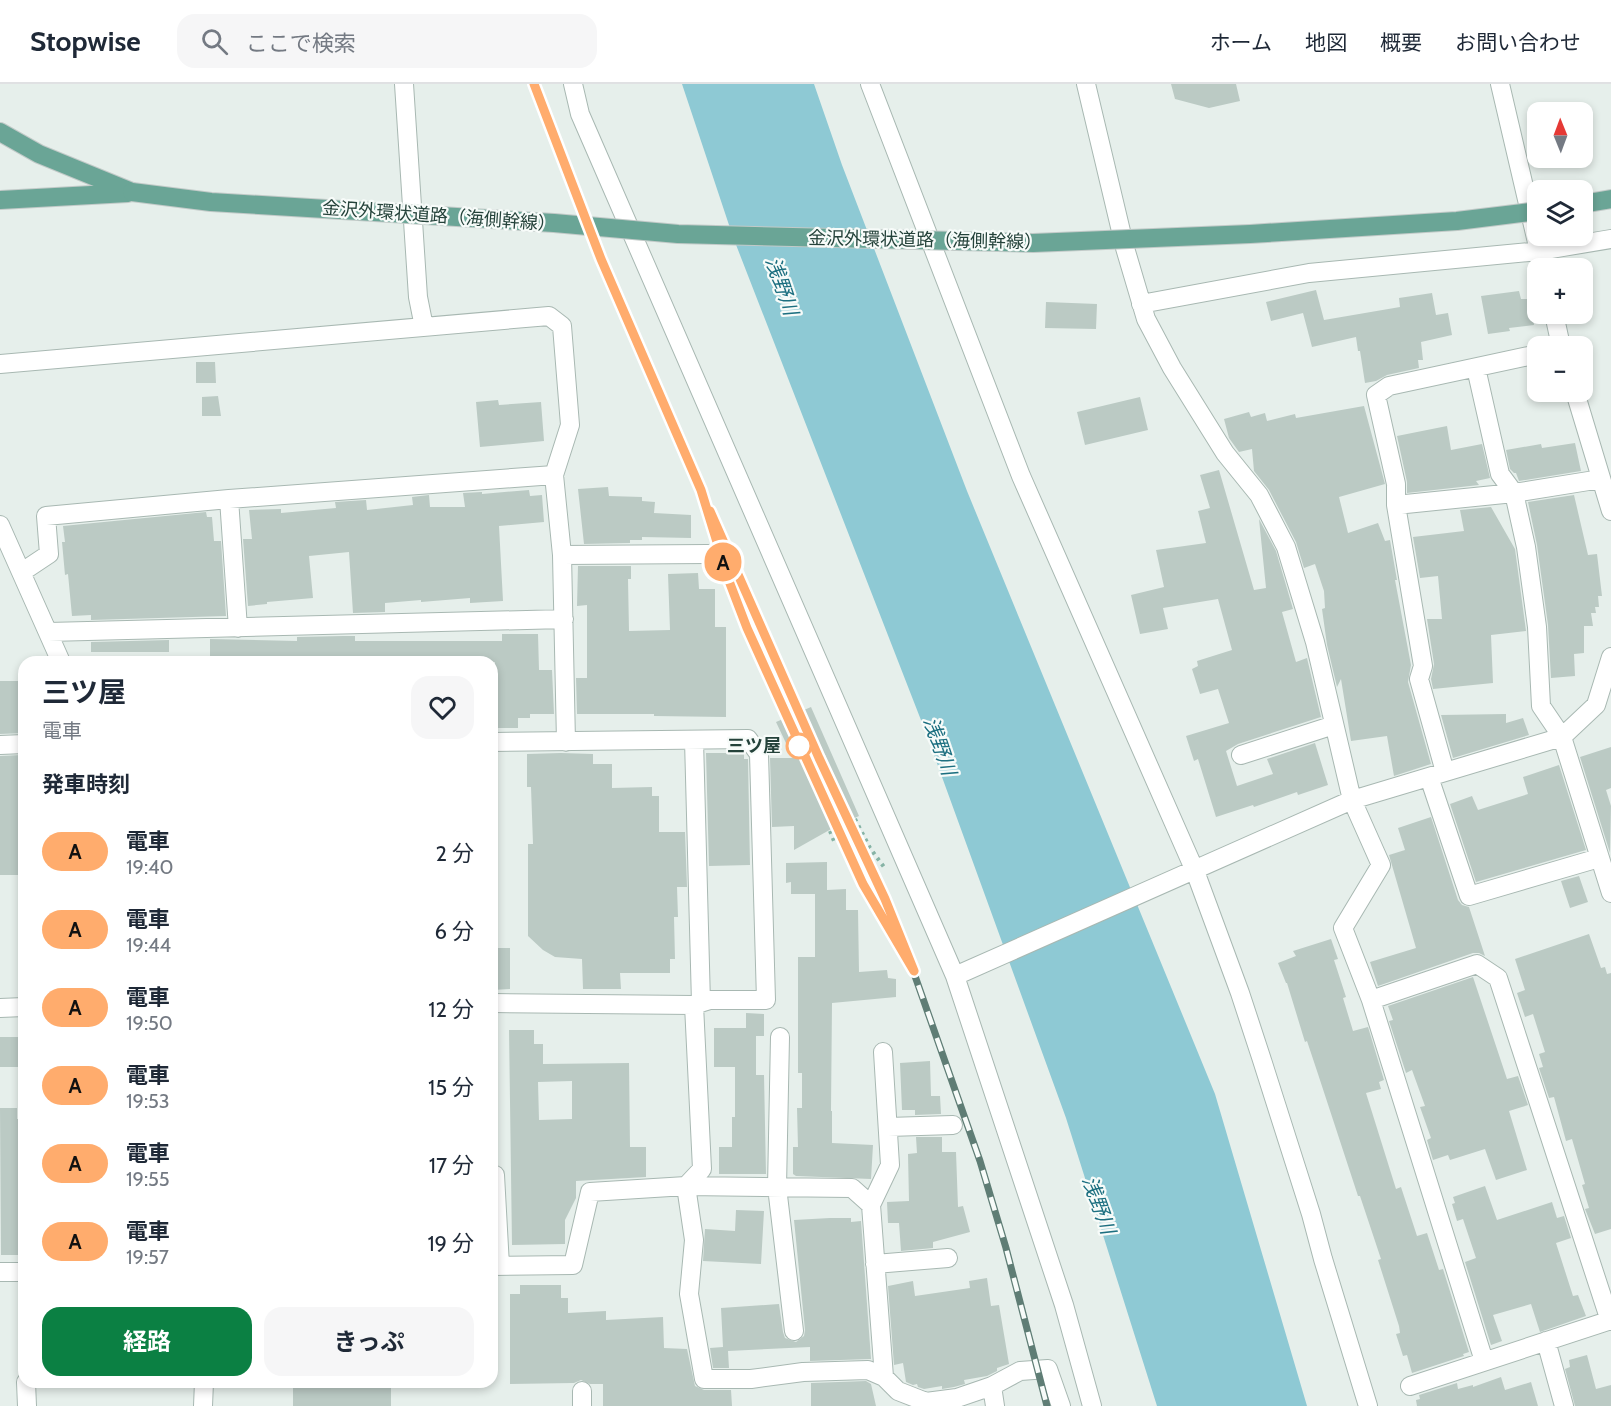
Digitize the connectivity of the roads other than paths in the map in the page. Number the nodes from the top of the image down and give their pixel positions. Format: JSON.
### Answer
{"nodes":[{"id":1,"x":404,"y":84,"type":"edge"},
{"id":2,"x":573,"y":84,"type":"edge"},
{"id":3,"x":870,"y":84,"type":"edge"},
{"id":4,"x":1086,"y":84,"type":"edge"},
{"id":5,"x":1500,"y":84,"type":"edge"},
{"id":6,"x":0,"y":132,"type":"edge"},
{"id":7,"x":132,"y":192,"type":"junction"},
{"id":8,"x":1611,"y":199,"type":"edge"},
{"id":9,"x":0,"y":200,"type":"edge"},
{"id":10,"x":1593,"y":202,"type":"edge"},
{"id":11,"x":1527,"y":212,"type":"edge"},
{"id":12,"x":1611,"y":239,"type":"edge"},
{"id":13,"x":1541,"y":258,"type":"edge"},
{"id":14,"x":1548,"y":258,"type":"edge"},
{"id":15,"x":1527,"y":261,"type":"edge"},
{"id":16,"x":1141,"y":304,"type":"junction"},
{"id":17,"x":424,"y":327,"type":"junction"},
{"id":18,"x":1527,"y":356,"type":"edge"},
{"id":19,"x":0,"y":364,"type":"edge"},
{"id":20,"x":1476,"y":368,"type":"junction"},
{"id":21,"x":1578,"y":402,"type":"edge"},
{"id":22,"x":554,"y":475,"type":"junction"},
{"id":23,"x":1601,"y":479,"type":"junction"},
{"id":24,"x":1514,"y":493,"type":"junction"},
{"id":25,"x":229,"y":500,"type":"junction"},
{"id":26,"x":1396,"y":505,"type":"junction"},
{"id":27,"x":1611,"y":511,"type":"edge"},
{"id":28,"x":0,"y":525,"type":"edge"},
{"id":29,"x":708,"y":554,"type":"dead end"},
{"id":30,"x":562,"y":555,"type":"junction"},
{"id":31,"x":22,"y":572,"type":"junction"},
{"id":32,"x":564,"y":619,"type":"junction"},
{"id":33,"x":238,"y":628,"type":"junction"},
{"id":34,"x":48,"y":632,"type":"junction"},
{"id":35,"x":58,"y":656,"type":"edge"},
{"id":36,"x":1611,"y":657,"type":"edge"},
{"id":37,"x":1334,"y":725,"type":"junction"},
{"id":38,"x":1562,"y":737,"type":"junction"},
{"id":39,"x":694,"y":740,"type":"junction"},
{"id":40,"x":498,"y":742,"type":"edge"},
{"id":41,"x":566,"y":742,"type":"junction"},
{"id":42,"x":18,"y":744,"type":"edge"},
{"id":43,"x":0,"y":745,"type":"edge"},
{"id":44,"x":1241,"y":755,"type":"dead end"},
{"id":45,"x":1437,"y":774,"type":"junction"},
{"id":46,"x":1352,"y":800,"type":"junction"},
{"id":47,"x":1599,"y":858,"type":"junction"},
{"id":48,"x":1195,"y":871,"type":"junction"},
{"id":49,"x":1611,"y":892,"type":"edge"},
{"id":50,"x":955,"y":975,"type":"junction"},
{"id":51,"x":1371,"y":1000,"type":"junction"},
{"id":52,"x":498,"y":1003,"type":"edge"},
{"id":53,"x":698,"y":1004,"type":"junction"},
{"id":54,"x":0,"y":1008,"type":"edge"},
{"id":55,"x":18,"y":1008,"type":"edge"},
{"id":56,"x":780,"y":1037,"type":"dead end"},
{"id":57,"x":883,"y":1052,"type":"dead end"},
{"id":58,"x":953,"y":1125,"type":"dead end"},
{"id":59,"x":888,"y":1127,"type":"junction"},
{"id":60,"x":686,"y":1186,"type":"junction"},
{"id":61,"x":777,"y":1187,"type":"junction"},
{"id":62,"x":871,"y":1205,"type":"junction"},
{"id":63,"x":948,"y":1258,"type":"dead end"},
{"id":64,"x":875,"y":1264,"type":"junction"},
{"id":65,"x":498,"y":1266,"type":"edge"},
{"id":66,"x":0,"y":1272,"type":"edge"},
{"id":67,"x":18,"y":1272,"type":"edge"},
{"id":68,"x":1611,"y":1321,"type":"edge"},
{"id":69,"x":794,"y":1331,"type":"dead end"},
{"id":70,"x":1546,"y":1341,"type":"junction"},
{"id":71,"x":1484,"y":1361,"type":"junction"},
{"id":72,"x":884,"y":1377,"type":"junction"},
{"id":73,"x":992,"y":1386,"type":"junction"},
{"id":74,"x":1410,"y":1386,"type":"dead end"},
{"id":75,"x":27,"y":1388,"type":"edge"},
{"id":76,"x":204,"y":1388,"type":"edge"},
{"id":77,"x":27,"y":1406,"type":"edge"},
{"id":78,"x":203,"y":1406,"type":"edge"},
{"id":79,"x":995,"y":1406,"type":"edge"},
{"id":80,"x":1061,"y":1406,"type":"edge"},
{"id":81,"x":1092,"y":1406,"type":"edge"},
{"id":82,"x":1368,"y":1406,"type":"edge"},
{"id":83,"x":1564,"y":1406,"type":"edge"}],
"edges":[{"from":1,"to":17,"type":"street"},
{"from":2,"to":50,"type":"street"},
{"from":3,"to":48,"type":"street"},
{"from":4,"to":16,"type":"street"},
{"from":5,"to":13,"type":"street"},
{"from":6,"to":7,"type":"main road","name":"金沢外環状道路（海側幹線）"},
{"from":7,"to":9,"type":"main road","name":"金沢外環状道路（海側幹線）"},
{"from":7,"to":11,"type":"main road","name":"金沢外環状道路（海側幹線）","bridge":true},
{"from":8,"to":10,"type":"main road"},
{"from":12,"to":14,"type":"street"},
{"from":15,"to":16,"type":"street"},
{"from":16,"to":37,"type":"street"},
{"from":17,"to":19,"type":"street"},
{"from":17,"to":22,"type":"street"},
{"from":18,"to":20,"type":"street"},
{"from":20,"to":24,"type":"street"},
{"from":20,"to":26,"type":"street"},
{"from":21,"to":23,"type":"street"},
{"from":22,"to":25,"type":"street"},
{"from":22,"to":30,"type":"street"},
{"from":23,"to":24,"type":"street"},
{"from":23,"to":27,"type":"street"},
{"from":24,"to":26,"type":"street"},
{"from":24,"to":38,"type":"street"},
{"from":25,"to":31,"type":"street"},
{"from":25,"to":33,"type":"street"},
{"from":26,"to":45,"type":"street"},
{"from":28,"to":31,"type":"street"},
{"from":29,"to":30,"type":"street"},
{"from":30,"to":32,"type":"street"},
{"from":31,"to":34,"type":"street"},
{"from":32,"to":33,"type":"street"},
{"from":32,"to":41,"type":"street"},
{"from":33,"to":34,"type":"street"},
{"from":34,"to":35,"type":"street"},
{"from":36,"to":38,"type":"street"},
{"from":37,"to":44,"type":"street"},
{"from":37,"to":46,"type":"street"},
{"from":38,"to":45,"type":"street"},
{"from":38,"to":47,"type":"street"},
{"from":39,"to":41,"type":"street"},
{"from":39,"to":53,"type":"street"},
{"from":39,"to":53,"type":"street"},
{"from":40,"to":41,"type":"street"},
{"from":42,"to":43,"type":"street"},
{"from":45,"to":46,"type":"street"},
{"from":45,"to":47,"type":"street"},
{"from":46,"to":48,"type":"street"},
{"from":46,"to":51,"type":"street"},
{"from":47,"to":49,"type":"street"},
{"from":48,"to":50,"type":"street"},
{"from":48,"to":82,"type":"street"},
{"from":50,"to":81,"type":"street"},
{"from":51,"to":68,"type":"street"},
{"from":51,"to":71,"type":"street"},
{"from":52,"to":53,"type":"street"},
{"from":53,"to":60,"type":"street"},
{"from":54,"to":55,"type":"street"},
{"from":56,"to":61,"type":"street"},
{"from":57,"to":59,"type":"street"},
{"from":58,"to":59,"type":"street"},
{"from":59,"to":62,"type":"street"},
{"from":60,"to":61,"type":"street"},
{"from":60,"to":65,"type":"street"},
{"from":60,"to":72,"type":"street"},
{"from":61,"to":62,"type":"street"},
{"from":61,"to":69,"type":"street"},
{"from":62,"to":64,"type":"street"},
{"from":63,"to":64,"type":"street"},
{"from":64,"to":72,"type":"street"},
{"from":66,"to":67,"type":"street"},
{"from":68,"to":70,"type":"street"},
{"from":70,"to":71,"type":"street"},
{"from":70,"to":83,"type":"street"},
{"from":71,"to":74,"type":"street"},
{"from":72,"to":73,"type":"street"},
{"from":73,"to":79,"type":"street"},
{"from":73,"to":80,"type":"street"},
{"from":75,"to":77,"type":"street"},
{"from":76,"to":78,"type":"street"}]}
